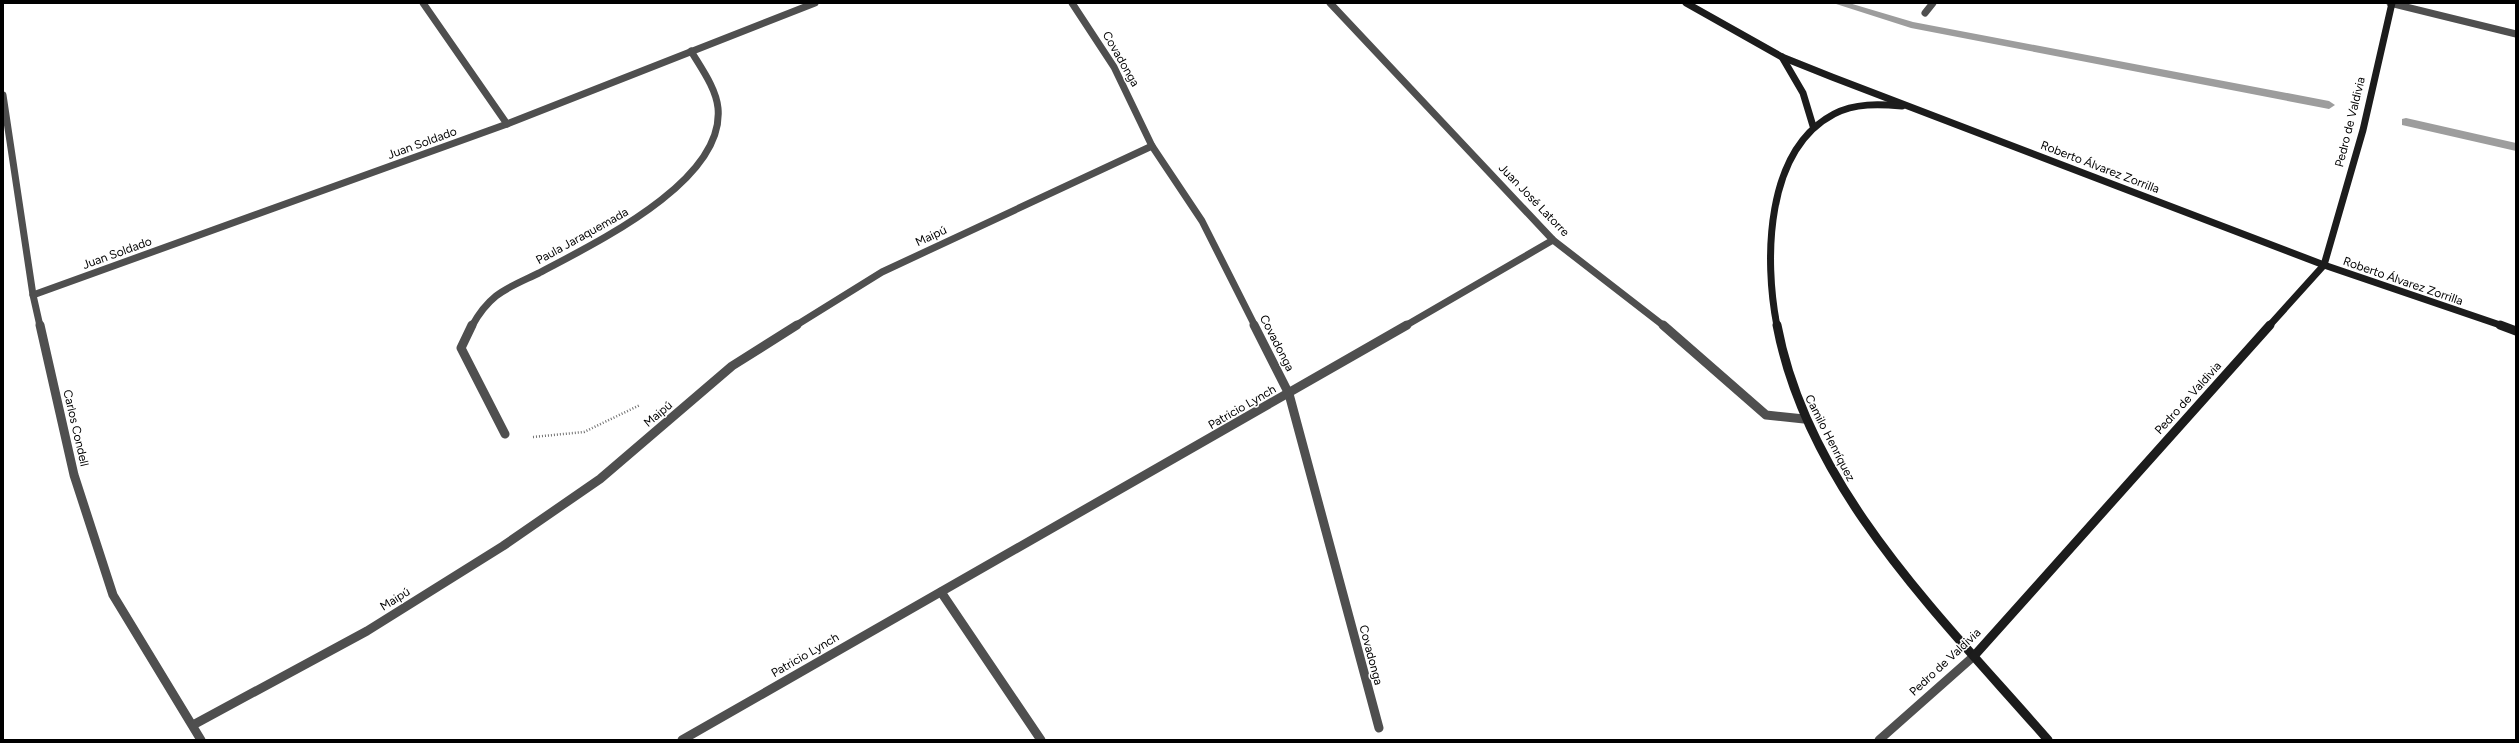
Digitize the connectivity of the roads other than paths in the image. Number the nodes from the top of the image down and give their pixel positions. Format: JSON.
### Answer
{"nodes":[{"id":1,"x":423,"y":3,"type":"edge"},
{"id":2,"x":815,"y":3,"type":"edge"},
{"id":3,"x":1072,"y":3,"type":"edge"},
{"id":4,"x":1330,"y":3,"type":"edge"},
{"id":5,"x":1686,"y":3,"type":"edge"},
{"id":6,"x":1933,"y":3,"type":"edge"},
{"id":7,"x":2391,"y":3,"type":"edge"},
{"id":8,"x":1925,"y":13,"type":"dead end"},
{"id":9,"x":2516,"y":34,"type":"edge"},
{"id":10,"x":691,"y":51,"type":"junction"},
{"id":11,"x":1782,"y":58,"type":"junction"},
{"id":12,"x":3,"y":95,"type":"edge"},
{"id":13,"x":1920,"y":109,"type":"junction"},
{"id":14,"x":507,"y":124,"type":"junction"},
{"id":15,"x":1813,"y":126,"type":"junction"},
{"id":16,"x":1152,"y":146,"type":"junction"},
{"id":17,"x":1553,"y":240,"type":"junction"},
{"id":18,"x":2324,"y":265,"type":"junction"},
{"id":19,"x":33,"y":295,"type":"junction"},
{"id":20,"x":2516,"y":331,"type":"edge"},
{"id":21,"x":1289,"y":394,"type":"junction"},
{"id":22,"x":1804,"y":419,"type":"junction"},
{"id":23,"x":505,"y":434,"type":"road end"},
{"id":24,"x":941,"y":592,"type":"junction"},
{"id":25,"x":1974,"y":656,"type":"junction"},
{"id":26,"x":194,"y":725,"type":"junction"},
{"id":27,"x":1378,"y":728,"type":"dead end"},
{"id":28,"x":201,"y":740,"type":"edge"},
{"id":29,"x":682,"y":740,"type":"edge"},
{"id":30,"x":1041,"y":740,"type":"edge"},
{"id":31,"x":1879,"y":740,"type":"edge"},
{"id":32,"x":2048,"y":740,"type":"edge"}],
"edges":[{"from":1,"to":14,"type":"street"},
{"from":2,"to":10,"type":"street","name":"Juan Soldado"},
{"from":3,"to":16,"type":"street","name":"Covadonga"},
{"from":4,"to":17,"type":"street","name":"Juan José Latorre"},
{"from":5,"to":11,"type":"street","name":"Roberto Álvarez Zorrilla"},
{"from":6,"to":8,"type":"street"},
{"from":7,"to":9,"type":"street"},
{"from":7,"to":18,"type":"street","name":"Pedro de Valdivia"},
{"from":10,"to":14,"type":"street","name":"Juan Soldado"},
{"from":10,"to":23,"type":"street","name":"Paula Jaraquemada"},
{"from":11,"to":13,"type":"street","name":"Roberto Álvarez Zorrilla"},
{"from":11,"to":15,"type":"street"},
{"from":12,"to":19,"type":"street","name":"Carlos Condell"},
{"from":13,"to":15,"type":"street","name":"Camilo Henríquez"},
{"from":13,"to":18,"type":"street","name":"Roberto Álvarez Zorrilla"},
{"from":14,"to":19,"type":"street","name":"Juan Soldado"},
{"from":15,"to":22,"type":"street","name":"Camilo Henríquez"},
{"from":16,"to":21,"type":"street","name":"Covadonga"},
{"from":16,"to":26,"type":"street","name":"Maipú"},
{"from":17,"to":21,"type":"street","name":"Patricio Lynch"},
{"from":17,"to":22,"type":"street","name":"Juan José Latorre"},
{"from":18,"to":20,"type":"street","name":"Roberto Álvarez Zorrilla"},
{"from":18,"to":25,"type":"street","name":"Pedro de Valdivia"},
{"from":19,"to":26,"type":"street","name":"Carlos Condell"},
{"from":21,"to":24,"type":"street","name":"Patricio Lynch"},
{"from":21,"to":27,"type":"street","name":"Covadonga"},
{"from":22,"to":25,"type":"street","name":"Camilo Henríquez"},
{"from":24,"to":29,"type":"street","name":"Patricio Lynch"},
{"from":24,"to":30,"type":"street"},
{"from":25,"to":31,"type":"street","name":"Pedro de Valdivia"},
{"from":25,"to":32,"type":"street"},
{"from":26,"to":28,"type":"street","name":"Carlos Condell"}]}
